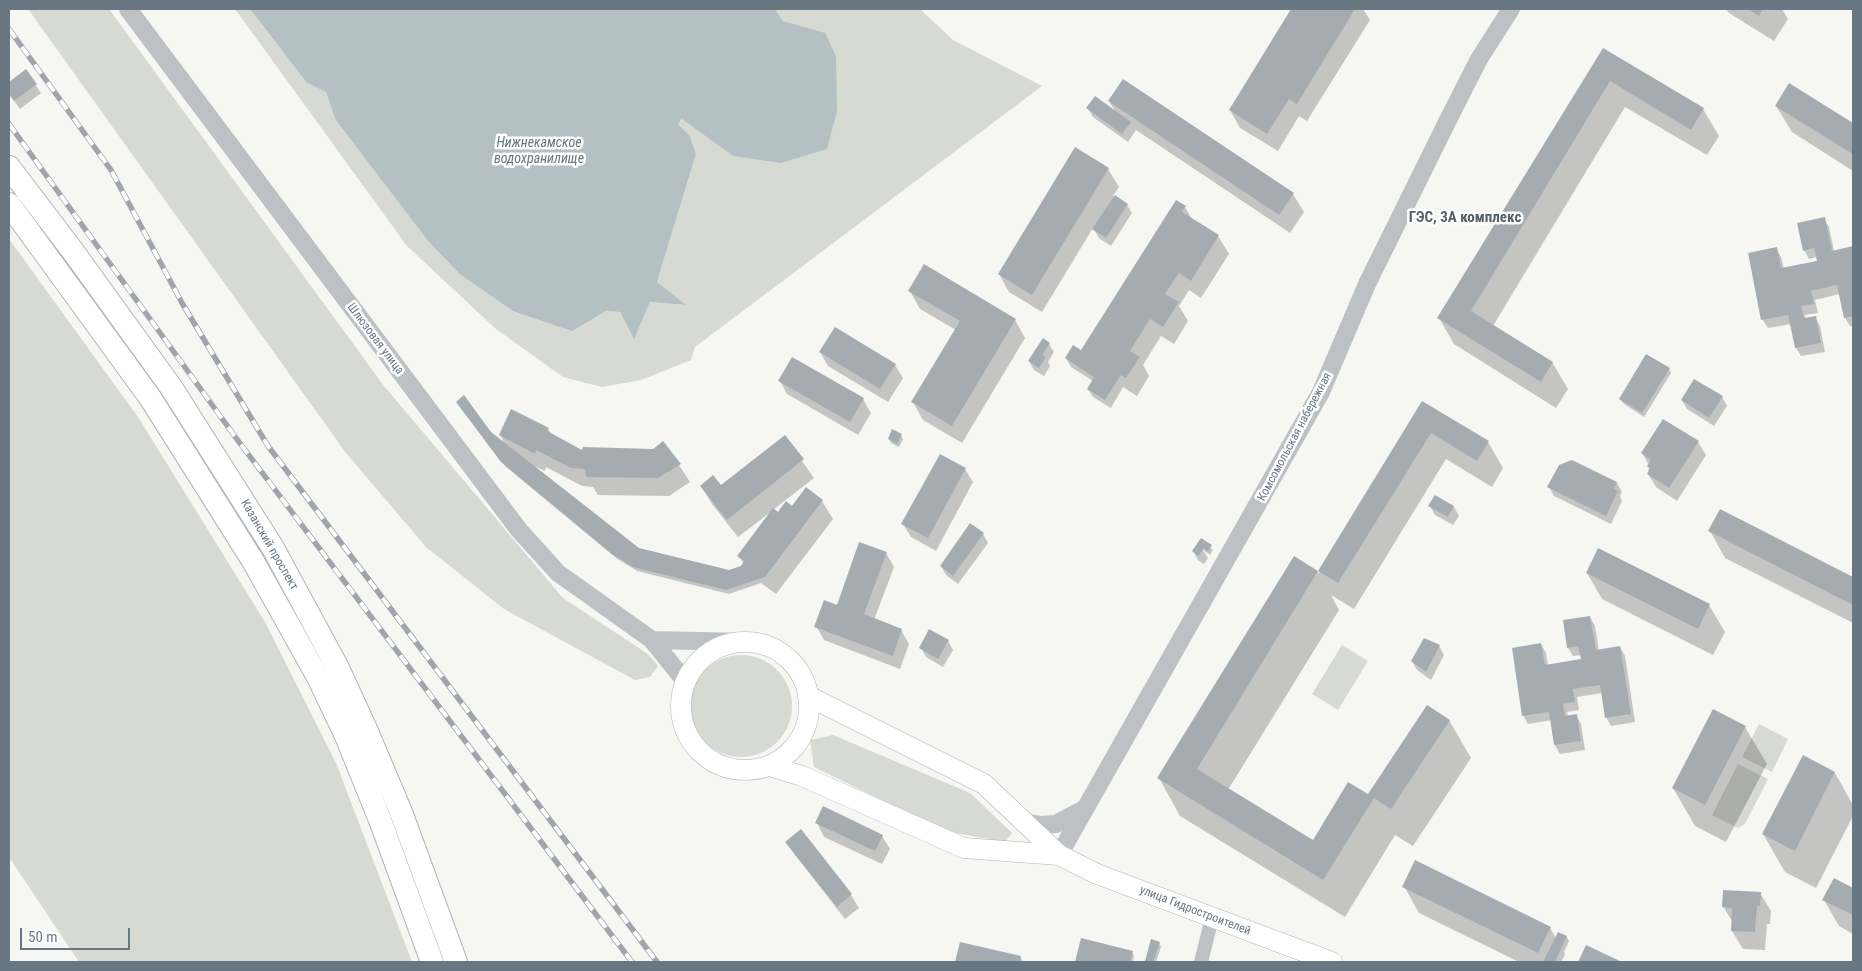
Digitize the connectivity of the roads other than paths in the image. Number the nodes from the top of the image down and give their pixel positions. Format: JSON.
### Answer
{"nodes":[{"id":1,"x":128,"y":9,"type":"edge"},
{"id":2,"x":1511,"y":9,"type":"edge"},
{"id":3,"x":9,"y":168,"type":"edge"},
{"id":4,"x":9,"y":204,"type":"edge"},
{"id":5,"x":652,"y":640,"type":"junction"},
{"id":6,"x":747,"y":642,"type":"junction"},
{"id":7,"x":686,"y":681,"type":"junction"},
{"id":8,"x":808,"y":696,"type":"junction"},
{"id":9,"x":770,"y":766,"type":"junction"},
{"id":10,"x":1086,"y":807,"type":"junction"},
{"id":11,"x":1024,"y":822,"type":"junction"},
{"id":12,"x":1059,"y":855,"type":"junction"},
{"id":13,"x":1212,"y":918,"type":"junction"},
{"id":14,"x":432,"y":962,"type":"edge"},
{"id":15,"x":456,"y":962,"type":"edge"},
{"id":16,"x":1201,"y":962,"type":"edge"},
{"id":17,"x":1332,"y":962,"type":"edge"}],
"edges":[{"from":1,"to":5,"type":"street","name":"Шлюзовая улица"},
{"from":2,"to":10,"type":"street","name":"Комсомольская набережная"},
{"from":3,"to":15,"type":"main road","name":"Казанский проспект"},
{"from":4,"to":14,"type":"main road","name":"Казанский проспект"},
{"from":5,"to":6,"type":"street"},
{"from":5,"to":7,"type":"street","name":"Шлюзовая улица"},
{"from":6,"to":7,"type":"main road"},
{"from":6,"to":8,"type":"main road"},
{"from":7,"to":9,"type":"main road"},
{"from":8,"to":9,"type":"main road"},
{"from":8,"to":11,"type":"main road"},
{"from":9,"to":12,"type":"main road"},
{"from":10,"to":11,"type":"street"},
{"from":10,"to":12,"type":"street","name":"Комсомольская набережная"},
{"from":11,"to":12,"type":"main road"},
{"from":12,"to":13,"type":"main road","name":"улица Гидростроителей"},
{"from":13,"to":16,"type":"street"},
{"from":13,"to":17,"type":"main road","name":"улица Гидростроителей"}]}
